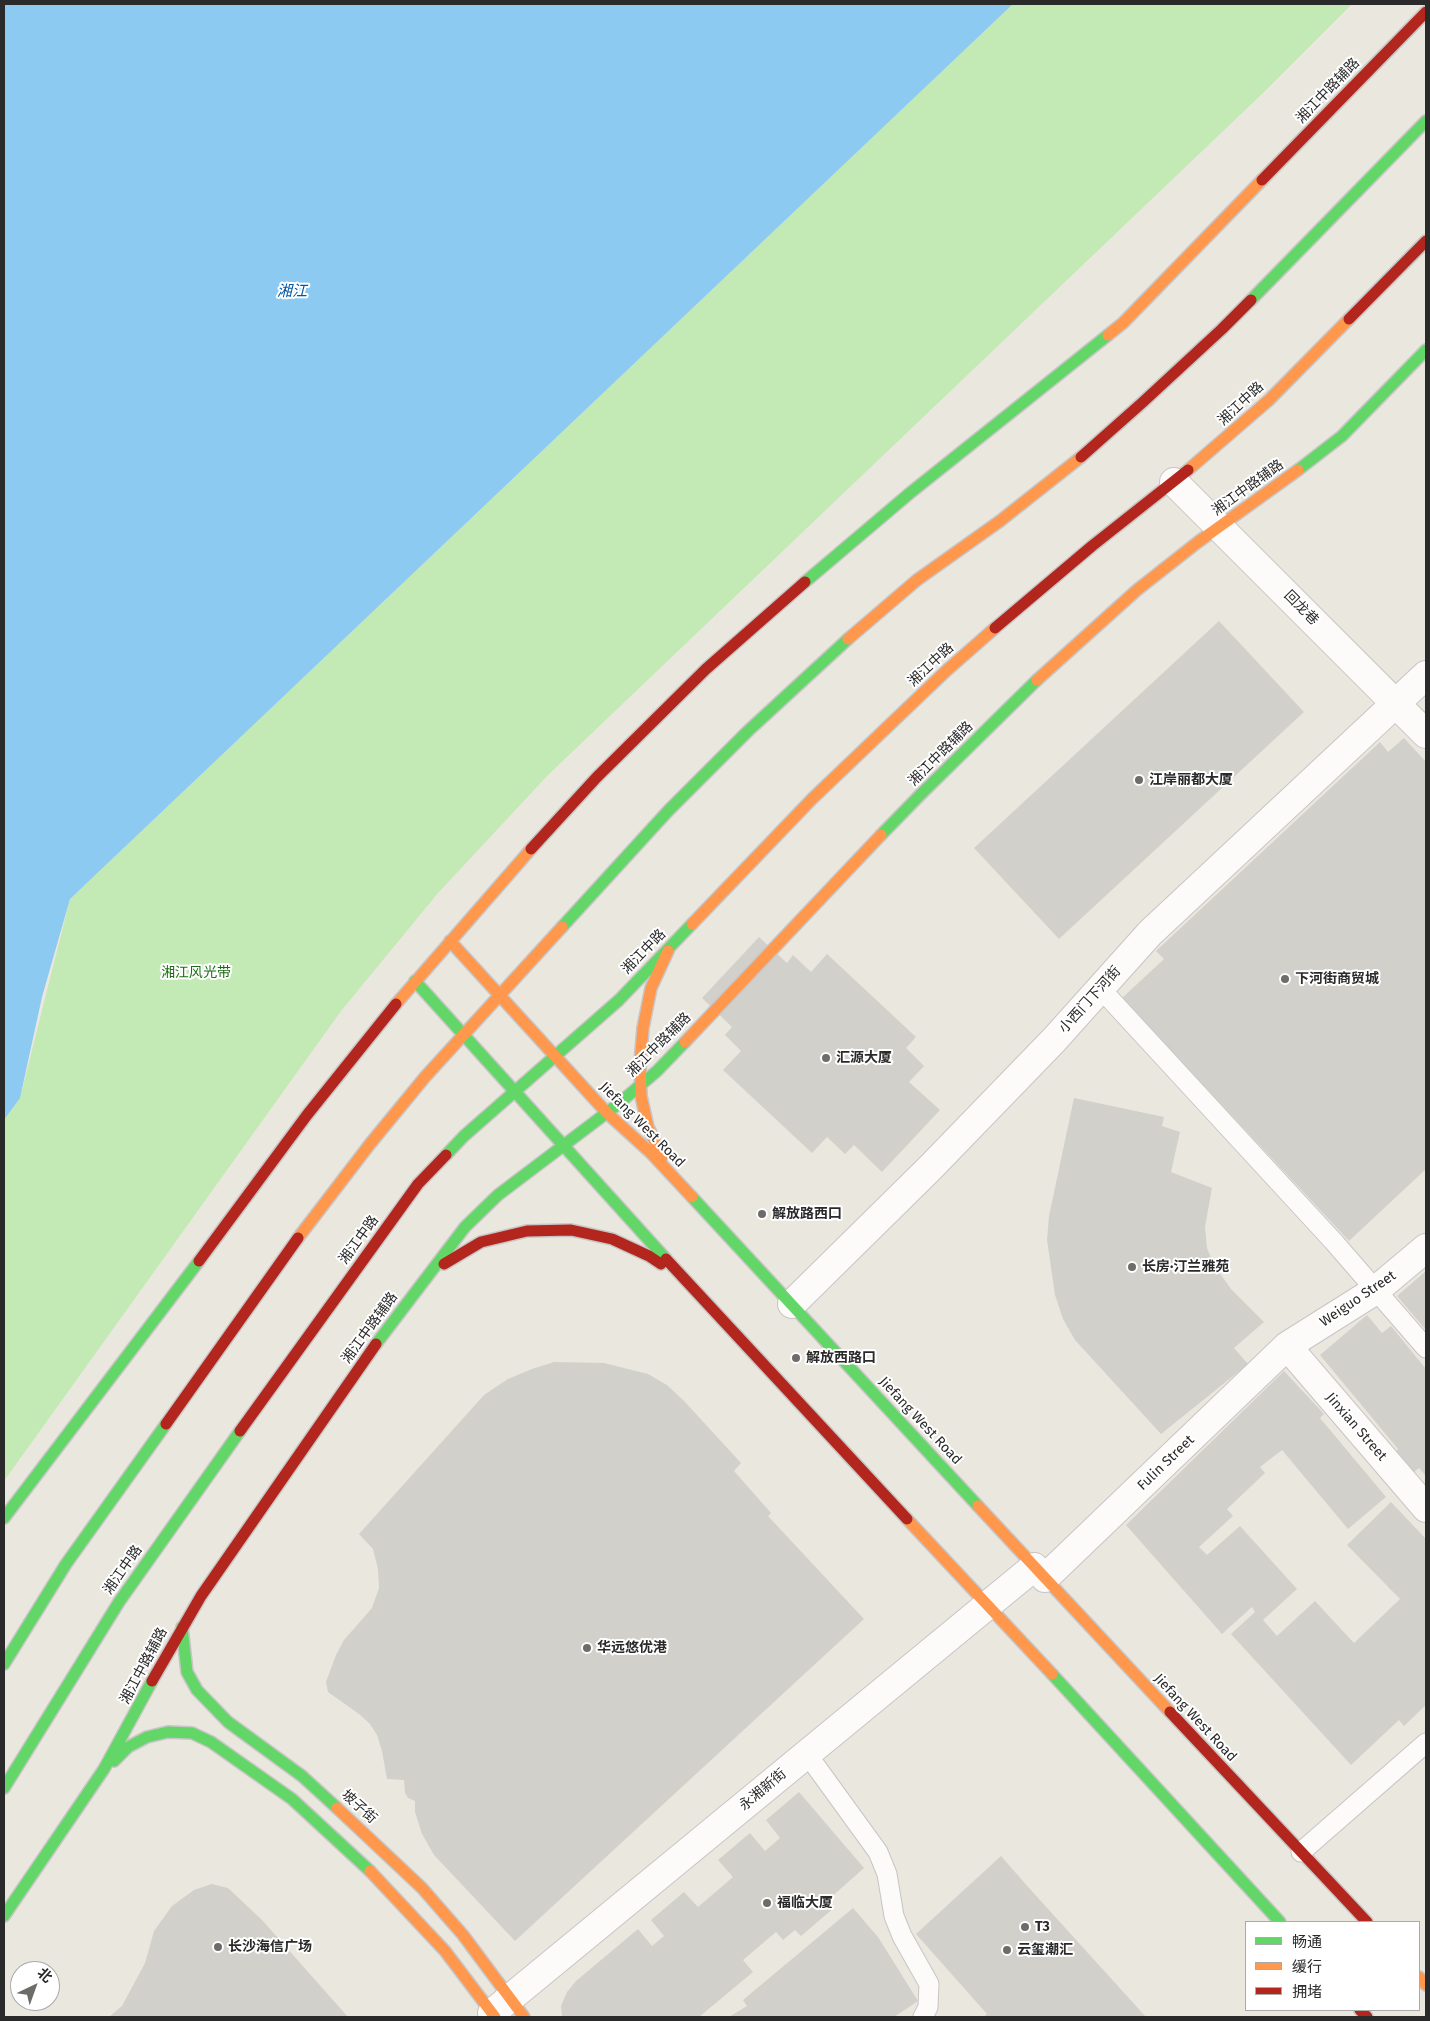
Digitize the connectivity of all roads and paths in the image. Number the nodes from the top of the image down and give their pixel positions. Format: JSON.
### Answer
{"nodes":[{"id":1,"x":1426,"y":12,"type":"edge"},
{"id":2,"x":1426,"y":121,"type":"edge"},
{"id":3,"x":1426,"y":241,"type":"edge"},
{"id":4,"x":1426,"y":350,"type":"edge"},
{"id":5,"x":1174,"y":482,"type":"junction"},
{"id":6,"x":1220,"y":527,"type":"junction"},
{"id":7,"x":1426,"y":675,"type":"edge"},
{"id":8,"x":1396,"y":704,"type":"junction"},
{"id":9,"x":1426,"y":734,"type":"edge"},
{"id":10,"x":450,"y":941,"type":"junction"},
{"id":11,"x":672,"y":944,"type":"junction"},
{"id":12,"x":414,"y":981,"type":"junction"},
{"id":13,"x":1100,"y":988,"type":"junction"},
{"id":14,"x":500,"y":995,"type":"junction"},
{"id":15,"x":464,"y":1034,"type":"junction"},
{"id":16,"x":555,"y":1057,"type":"junction"},
{"id":17,"x":641,"y":1085,"type":"junction"},
{"id":18,"x":514,"y":1091,"type":"junction"},
{"id":19,"x":607,"y":1112,"type":"junction"},
{"id":20,"x":563,"y":1145,"type":"junction"},
{"id":21,"x":682,"y":1188,"type":"junction"},
{"id":22,"x":1426,"y":1248,"type":"edge"},
{"id":23,"x":688,"y":1284,"type":"junction"},
{"id":24,"x":1376,"y":1290,"type":"junction"},
{"id":25,"x":415,"y":1291,"type":"junction"},
{"id":26,"x":792,"y":1304,"type":"junction"},
{"id":27,"x":1287,"y":1346,"type":"junction"},
{"id":28,"x":1426,"y":1348,"type":"edge"},
{"id":29,"x":1426,"y":1508,"type":"edge"},
{"id":30,"x":4,"y":1518,"type":"edge"},
{"id":31,"x":1039,"y":1572,"type":"junction"},
{"id":32,"x":988,"y":1605,"type":"junction"},
{"id":33,"x":182,"y":1627,"type":"junction"},
{"id":34,"x":4,"y":1664,"type":"edge"},
{"id":35,"x":1426,"y":1743,"type":"edge"},
{"id":36,"x":807,"y":1754,"type":"junction"},
{"id":37,"x":104,"y":1769,"type":"junction"},
{"id":38,"x":4,"y":1788,"type":"edge"},
{"id":39,"x":1301,"y":1852,"type":"junction"},
{"id":40,"x":4,"y":1916,"type":"edge"},
{"id":41,"x":1279,"y":1921,"type":"edge"},
{"id":42,"x":1367,"y":1921,"type":"edge"},
{"id":43,"x":506,"y":2011,"type":"edge"},
{"id":44,"x":923,"y":2017,"type":"edge"}],
"edges":[{"from":1,"to":10,"type":"main road","name":"湘江中路辅路"},
{"from":2,"to":14,"type":"main road"},
{"from":3,"to":5,"type":"main road","name":"湘江中路"},
{"from":4,"to":6,"type":"main road","name":"湘江中路辅路"},
{"from":5,"to":6,"type":"street","name":"回龙巷"},
{"from":5,"to":11,"type":"main road","name":"湘江中路"},
{"from":6,"to":8,"type":"street","name":"回龙巷"},
{"from":6,"to":17,"type":"main road","name":"湘江中路辅路"},
{"from":7,"to":8,"type":"street","name":"小西门下河街"},
{"from":8,"to":9,"type":"street","name":"回龙巷"},
{"from":8,"to":13,"type":"street","name":"小西门下河街"},
{"from":10,"to":12,"type":"main road","name":"湘江中路辅路"},
{"from":10,"to":14,"type":"main road","name":"Jiefang West Road"},
{"from":11,"to":16,"type":"main road","name":"湘江中路"},
{"from":11,"to":17,"type":"main road"},
{"from":12,"to":15,"type":"main road"},
{"from":12,"to":30,"type":"main road","name":"湘江中路辅路"},
{"from":13,"to":24,"type":"lane"},
{"from":13,"to":26,"type":"street","name":"小西门下河街"},
{"from":14,"to":15,"type":"main road"},
{"from":14,"to":16,"type":"main road","name":"Jiefang West Road"},
{"from":15,"to":18,"type":"main road"},
{"from":15,"to":34,"type":"main road"},
{"from":16,"to":18,"type":"main road","name":"湘江中路"},
{"from":16,"to":19,"type":"main road","name":"Jiefang West Road"},
{"from":17,"to":19,"type":"main road","name":"湘江中路辅路"},
{"from":17,"to":21,"type":"main road"},
{"from":18,"to":20,"type":"main road"},
{"from":18,"to":38,"type":"main road","name":"湘江中路"},
{"from":19,"to":20,"type":"main road","name":"湘江中路辅路"},
{"from":19,"to":21,"type":"main road","name":"Jiefang West Road"},
{"from":20,"to":23,"type":"main road"},
{"from":20,"to":25,"type":"main road","name":"湘江中路辅路"},
{"from":21,"to":26,"type":"main road","name":"Jiefang West Road"},
{"from":22,"to":24,"type":"street","name":"Weiguo Street"},
{"from":23,"to":25,"type":"main road"},
{"from":23,"to":32,"type":"main road"},
{"from":24,"to":27,"type":"street","name":"Weiguo Street"},
{"from":24,"to":28,"type":"lane"},
{"from":25,"to":33,"type":"main road","name":"湘江中路辅路"},
{"from":26,"to":31,"type":"main road","name":"Jiefang West Road"},
{"from":27,"to":29,"type":"street","name":"Jinxian Street"},
{"from":27,"to":31,"type":"street","name":"Fulin Street"},
{"from":31,"to":32,"type":"street","name":"永湘新街"},
{"from":31,"to":39,"type":"main road","name":"Jiefang West Road"},
{"from":32,"to":36,"type":"street","name":"永湘新街"},
{"from":32,"to":41,"type":"main road"},
{"from":33,"to":37,"type":"main road","name":"湘江中路辅路"},
{"from":33,"to":43,"type":"main road","name":"坡子街"},
{"from":35,"to":39,"type":"lane"},
{"from":36,"to":43,"type":"street","name":"永湘新街"},
{"from":36,"to":44,"type":"lane"},
{"from":37,"to":40,"type":"main road","name":"湘江中路辅路"},
{"from":37,"to":43,"type":"main road"},
{"from":39,"to":42,"type":"main road","name":"Jiefang West Road"}]}
